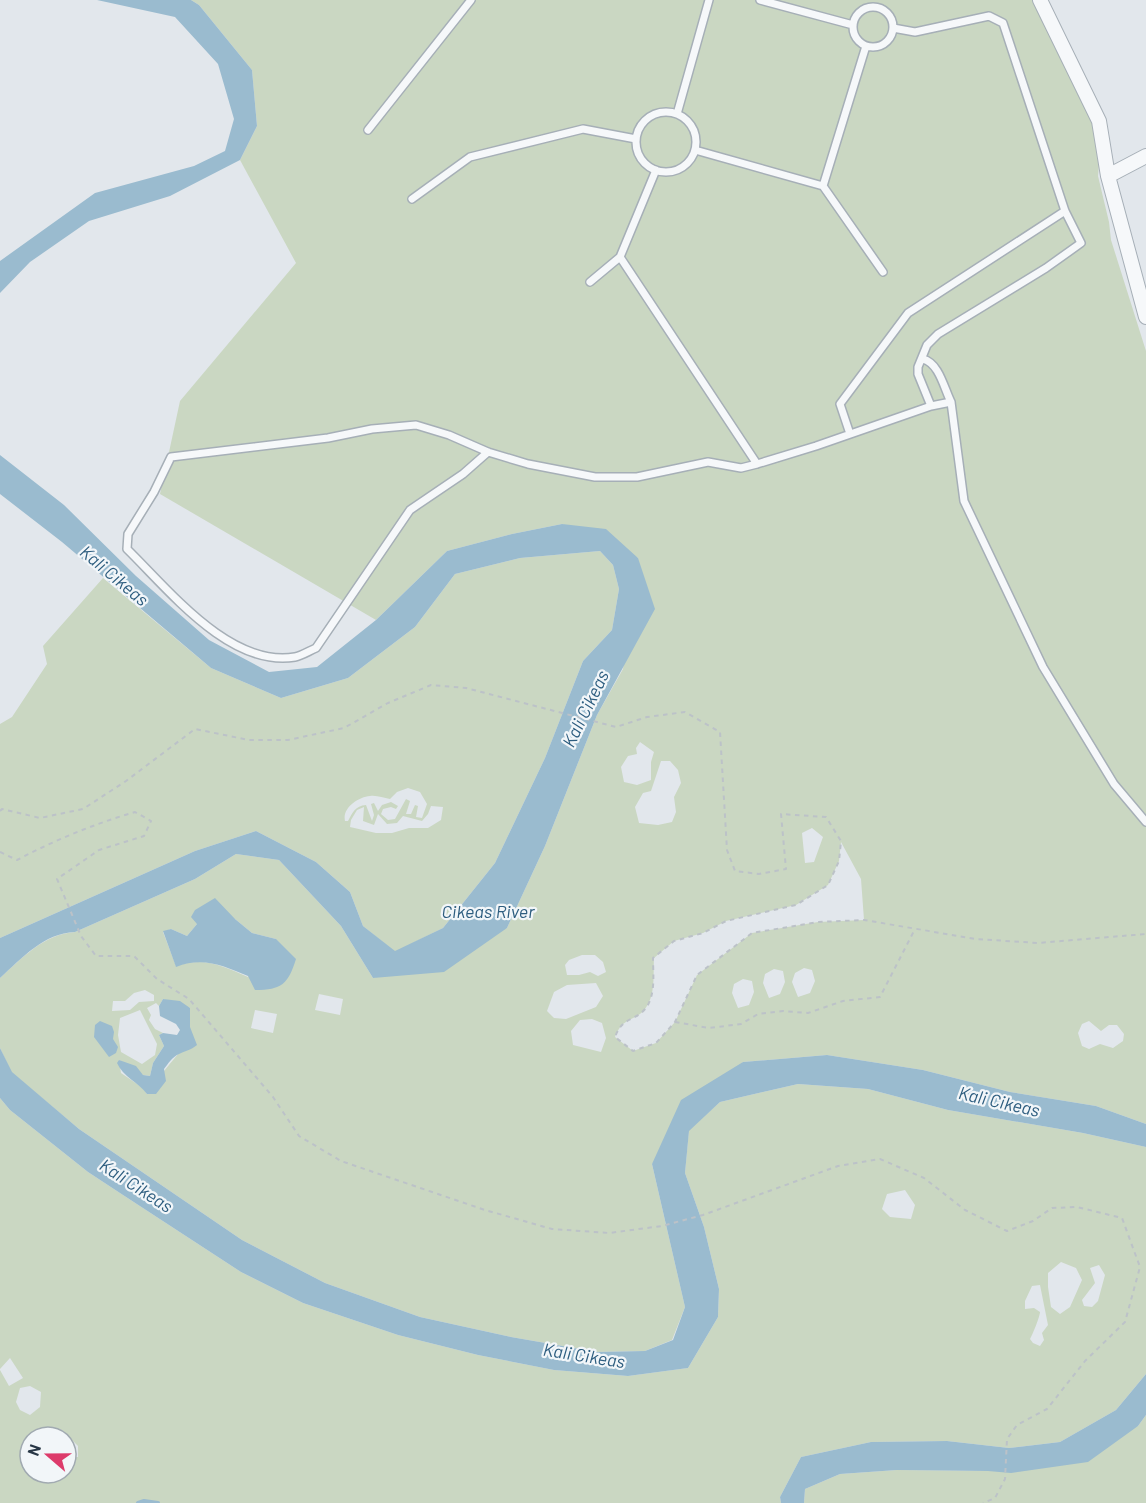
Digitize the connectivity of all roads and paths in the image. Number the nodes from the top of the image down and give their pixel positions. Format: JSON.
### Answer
{"nodes":[{"id":1,"x":471,"y":0,"type":"edge"},
{"id":2,"x":709,"y":0,"type":"edge"},
{"id":3,"x":760,"y":0,"type":"edge"},
{"id":4,"x":1040,"y":0,"type":"edge"},
{"id":5,"x":879,"y":4,"type":"edge"},
{"id":6,"x":853,"y":25,"type":"junction"},
{"id":7,"x":893,"y":28,"type":"junction"},
{"id":8,"x":866,"y":46,"type":"junction"},
{"id":9,"x":677,"y":114,"type":"junction"},
{"id":10,"x":368,"y":130,"type":"dead end"},
{"id":11,"x":636,"y":139,"type":"junction"},
{"id":12,"x":695,"y":150,"type":"junction"},
{"id":13,"x":1146,"y":156,"type":"edge"},
{"id":14,"x":656,"y":170,"type":"junction"},
{"id":15,"x":1108,"y":176,"type":"junction"},
{"id":16,"x":823,"y":186,"type":"junction"},
{"id":17,"x":412,"y":199,"type":"dead end"},
{"id":18,"x":1065,"y":211,"type":"junction"},
{"id":19,"x":620,"y":257,"type":"junction"},
{"id":20,"x":883,"y":272,"type":"dead end"},
{"id":21,"x":590,"y":282,"type":"dead end"},
{"id":22,"x":1146,"y":317,"type":"edge"},
{"id":23,"x":923,"y":359,"type":"junction"},
{"id":24,"x":951,"y":402,"type":"junction"},
{"id":25,"x":931,"y":406,"type":"junction"},
{"id":26,"x":850,"y":434,"type":"junction"},
{"id":27,"x":488,"y":452,"type":"junction"},
{"id":28,"x":757,"y":464,"type":"junction"},
{"id":29,"x":0,"y":811,"type":"edge"},
{"id":30,"x":1146,"y":822,"type":"edge"},
{"id":31,"x":0,"y":852,"type":"edge"},
{"id":32,"x":915,"y":929,"type":"junction"},
{"id":33,"x":1146,"y":934,"type":"edge"},
{"id":34,"x":675,"y":1022,"type":"junction"},
{"id":35,"x":983,"y":1503,"type":"edge"}],
"edges":[{"from":1,"to":10,"type":"lane"},
{"from":2,"to":9,"type":"lane"},
{"from":3,"to":6,"type":"lane"},
{"from":4,"to":15,"type":"street"},
{"from":5,"to":6,"type":"lane"},
{"from":5,"to":7,"type":"lane"},
{"from":6,"to":8,"type":"lane"},
{"from":7,"to":8,"type":"lane"},
{"from":7,"to":18,"type":"lane"},
{"from":8,"to":16,"type":"lane"},
{"from":9,"to":11,"type":"lane"},
{"from":9,"to":12,"type":"lane"},
{"from":11,"to":14,"type":"lane"},
{"from":11,"to":17,"type":"lane"},
{"from":12,"to":14,"type":"lane"},
{"from":12,"to":16,"type":"lane"},
{"from":13,"to":15,"type":"street"},
{"from":14,"to":19,"type":"lane"},
{"from":15,"to":22,"type":"street"},
{"from":16,"to":20,"type":"lane"},
{"from":18,"to":23,"type":"lane"},
{"from":18,"to":26,"type":"lane"},
{"from":19,"to":21,"type":"lane"},
{"from":19,"to":28,"type":"lane"},
{"from":23,"to":24,"type":"lane"},
{"from":23,"to":25,"type":"lane"},
{"from":24,"to":25,"type":"lane"},
{"from":24,"to":30,"type":"lane"},
{"from":25,"to":26,"type":"lane"},
{"from":26,"to":28,"type":"lane"},
{"from":27,"to":27,"type":"lane"},
{"from":27,"to":28,"type":"lane"},
{"from":29,"to":34,"type":"path"},
{"from":31,"to":35,"type":"path"},
{"from":32,"to":33,"type":"path"},
{"from":32,"to":34,"type":"path"},
{"from":32,"to":34,"type":"path"}]}
